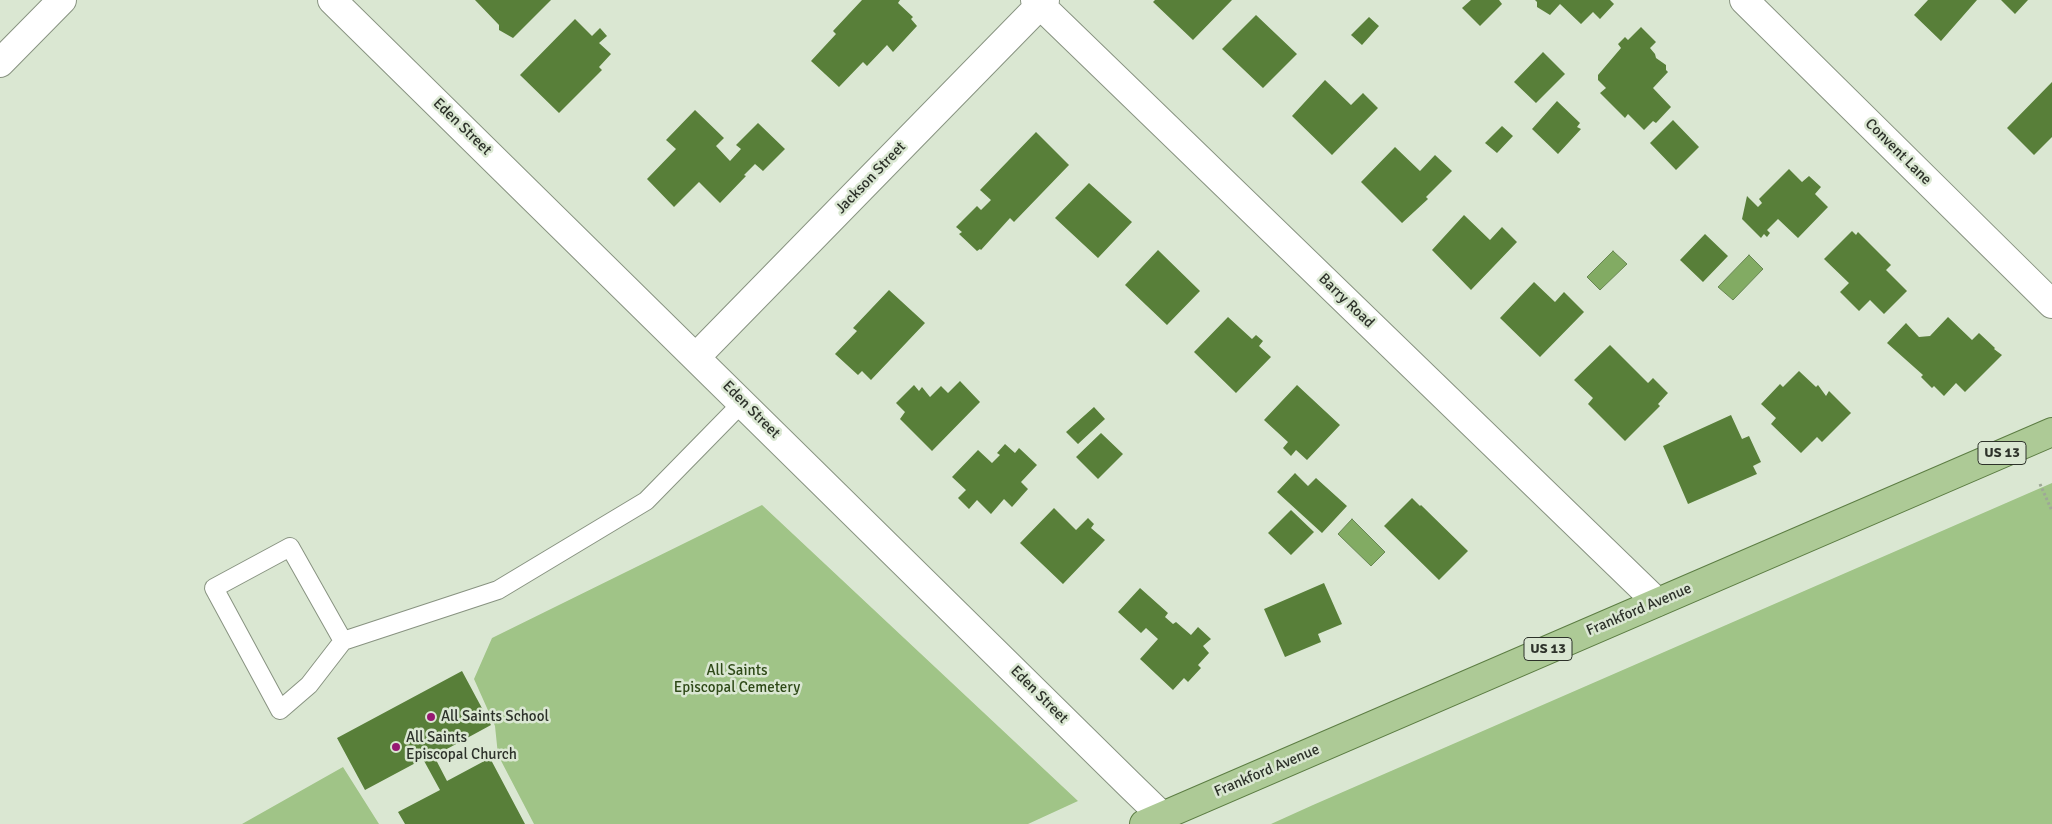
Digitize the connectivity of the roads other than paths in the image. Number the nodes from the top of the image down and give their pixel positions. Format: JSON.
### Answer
{"nodes":[{"id":1,"x":62,"y":0,"type":"edge"},
{"id":2,"x":332,"y":0,"type":"edge"},
{"id":3,"x":1744,"y":0,"type":"edge"},
{"id":4,"x":1040,"y":2,"type":"edge"},
{"id":5,"x":0,"y":63,"type":"edge"},
{"id":6,"x":2052,"y":304,"type":"edge"},
{"id":7,"x":696,"y":356,"type":"junction"},
{"id":8,"x":743,"y":402,"type":"junction"},
{"id":9,"x":2052,"y":432,"type":"edge"},
{"id":10,"x":1657,"y":602,"type":"junction"},
{"id":11,"x":343,"y":641,"type":"junction"},
{"id":12,"x":1157,"y":821,"type":"edge"}],
"edges":[{"from":1,"to":5,"type":"street"},
{"from":2,"to":7,"type":"street","name":"Eden Street"},
{"from":3,"to":6,"type":"street","name":"Convent Lane"},
{"from":4,"to":7,"type":"street","name":"Jackson Street"},
{"from":4,"to":10,"type":"street","name":"Barry Road"},
{"from":7,"to":8,"type":"street","name":"Eden Street"},
{"from":8,"to":11,"type":"lane"},
{"from":8,"to":12,"type":"street","name":"Eden Street"},
{"from":9,"to":10,"type":"main road","name":"Frankford Avenue","number":"US 13"},
{"from":10,"to":12,"type":"main road","name":"Frankford Avenue","number":"US 13"},
{"from":11,"to":11,"type":"lane"}]}
